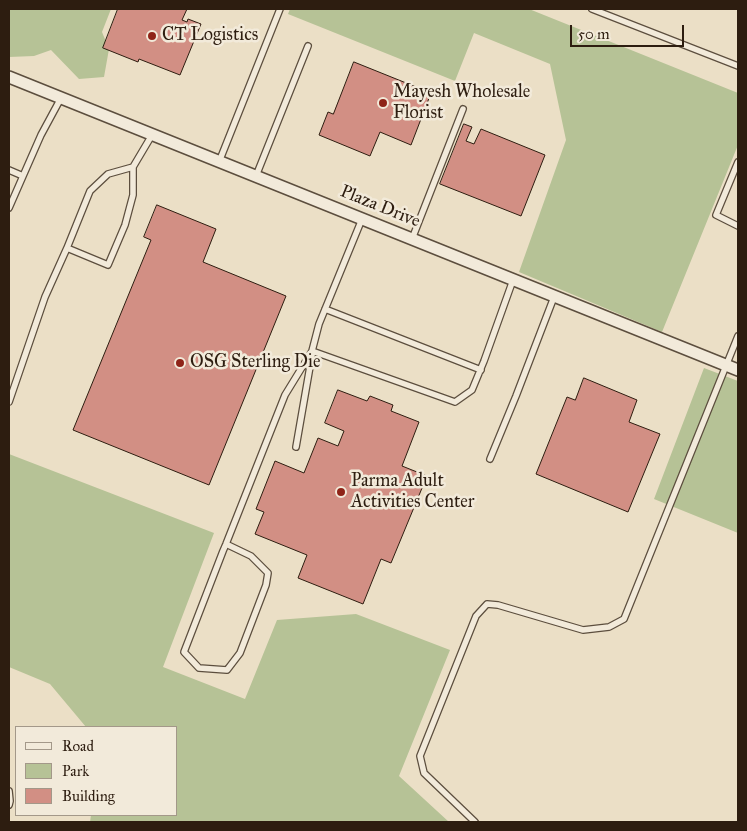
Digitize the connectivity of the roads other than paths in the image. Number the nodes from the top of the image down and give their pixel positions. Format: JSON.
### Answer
{"nodes":[{"id":1,"x":280,"y":9,"type":"edge"},
{"id":2,"x":592,"y":9,"type":"edge"},
{"id":3,"x":308,"y":46,"type":"dead end"},
{"id":4,"x":738,"y":66,"type":"edge"},
{"id":5,"x":9,"y":77,"type":"edge"},
{"id":6,"x":61,"y":98,"type":"junction"},
{"id":7,"x":463,"y":109,"type":"dead end"},
{"id":8,"x":152,"y":135,"type":"junction"},
{"id":9,"x":219,"y":162,"type":"junction"},
{"id":10,"x":738,"y":162,"type":"edge"},
{"id":11,"x":132,"y":167,"type":"junction"},
{"id":12,"x":9,"y":170,"type":"edge"},
{"id":13,"x":23,"y":176,"type":"junction"},
{"id":14,"x":256,"y":176,"type":"junction"},
{"id":15,"x":9,"y":208,"type":"edge"},
{"id":16,"x":362,"y":219,"type":"junction"},
{"id":17,"x":738,"y":226,"type":"edge"},
{"id":18,"x":412,"y":239,"type":"junction"},
{"id":19,"x":66,"y":248,"type":"junction"},
{"id":20,"x":514,"y":280,"type":"junction"},
{"id":21,"x":554,"y":297,"type":"junction"},
{"id":22,"x":326,"y":309,"type":"junction"},
{"id":23,"x":738,"y":336,"type":"edge"},
{"id":24,"x":312,"y":351,"type":"junction"},
{"id":25,"x":733,"y":368,"type":"edge"},
{"id":26,"x":481,"y":370,"type":"junction"},
{"id":27,"x":9,"y":402,"type":"edge"},
{"id":28,"x":296,"y":447,"type":"dead end"},
{"id":29,"x":490,"y":459,"type":"dead end"},
{"id":30,"x":226,"y":544,"type":"junction"},
{"id":31,"x":9,"y":791,"type":"edge"},
{"id":32,"x":9,"y":805,"type":"edge"},
{"id":33,"x":475,"y":822,"type":"edge"}],
"edges":[{"from":1,"to":9,"type":"lane"},
{"from":2,"to":4,"type":"lane"},
{"from":3,"to":14,"type":"lane"},
{"from":5,"to":6,"type":"street","name":"Plaza Drive"},
{"from":6,"to":8,"type":"street","name":"Plaza Drive"},
{"from":6,"to":13,"type":"lane"},
{"from":7,"to":18,"type":"lane"},
{"from":8,"to":9,"type":"street","name":"Plaza Drive"},
{"from":8,"to":11,"type":"lane"},
{"from":9,"to":14,"type":"street","name":"Plaza Drive"},
{"from":10,"to":17,"type":"lane"},
{"from":11,"to":19,"type":"lane"},
{"from":11,"to":19,"type":"lane"},
{"from":12,"to":13,"type":"lane"},
{"from":13,"to":15,"type":"lane"},
{"from":14,"to":16,"type":"street","name":"Plaza Drive"},
{"from":16,"to":18,"type":"street","name":"Plaza Drive"},
{"from":16,"to":22,"type":"lane"},
{"from":18,"to":20,"type":"street","name":"Plaza Drive"},
{"from":19,"to":27,"type":"lane"},
{"from":20,"to":21,"type":"street","name":"Plaza Drive"},
{"from":20,"to":26,"type":"lane"},
{"from":21,"to":25,"type":"street","name":"Plaza Drive"},
{"from":21,"to":29,"type":"lane"},
{"from":22,"to":24,"type":"lane"},
{"from":22,"to":26,"type":"lane"},
{"from":23,"to":25,"type":"lane"},
{"from":24,"to":26,"type":"lane"},
{"from":24,"to":28,"type":"lane"},
{"from":24,"to":30,"type":"lane"},
{"from":25,"to":33,"type":"lane"},
{"from":30,"to":30,"type":"lane"},
{"from":31,"to":32,"type":"lane"}]}
